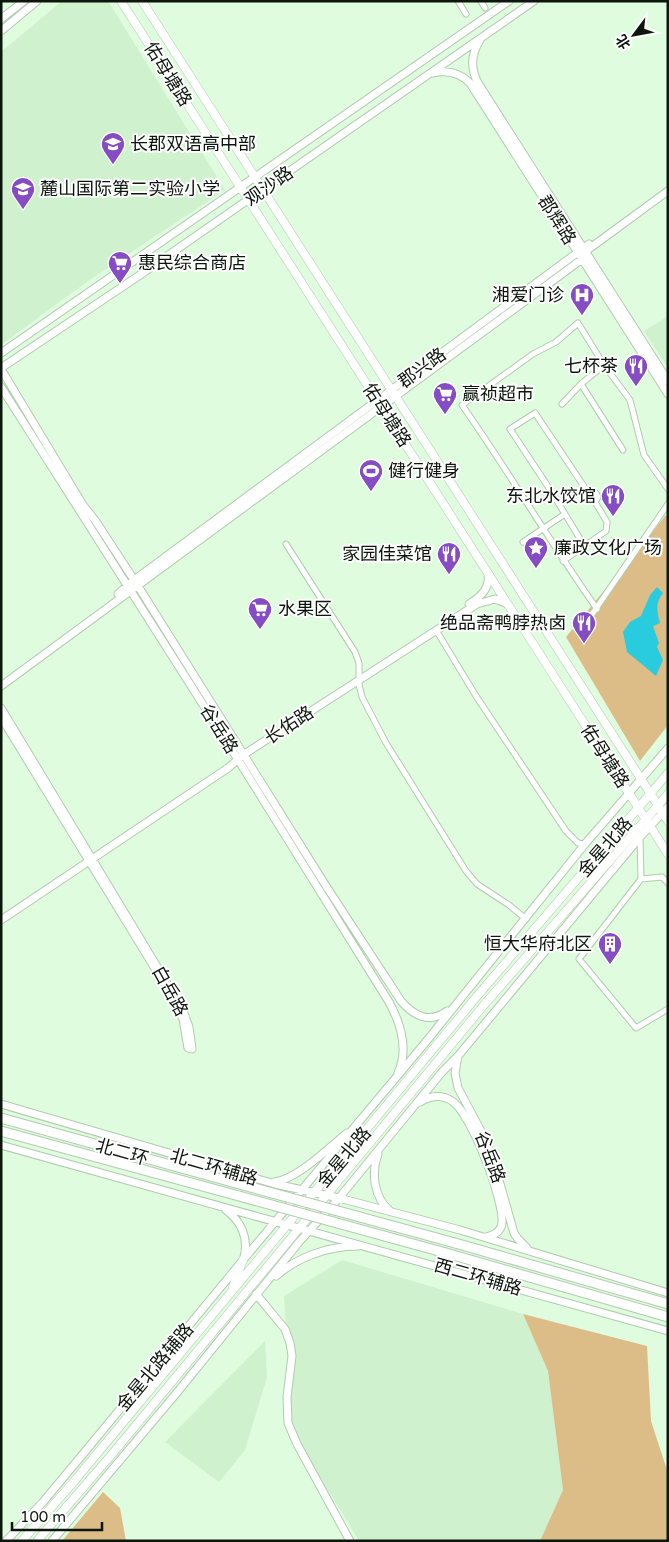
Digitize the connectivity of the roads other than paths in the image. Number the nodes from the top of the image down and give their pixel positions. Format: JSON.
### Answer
{"nodes":[{"id":1,"x":24,"y":1,"type":"edge"},
{"id":2,"x":37,"y":1,"type":"edge"},
{"id":3,"x":121,"y":1,"type":"edge"},
{"id":4,"x":142,"y":1,"type":"edge"},
{"id":5,"x":458,"y":1,"type":"edge"},
{"id":6,"x":481,"y":1,"type":"edge"},
{"id":7,"x":509,"y":1,"type":"edge"},
{"id":8,"x":534,"y":1,"type":"edge"},
{"id":9,"x":485,"y":8,"type":"dead end"},
{"id":10,"x":466,"y":14,"type":"dead end"},
{"id":11,"x":1,"y":20,"type":"edge"},
{"id":12,"x":1,"y":30,"type":"edge"},
{"id":13,"x":482,"y":37,"type":"junction"},
{"id":14,"x":430,"y":74,"type":"junction"},
{"id":15,"x":256,"y":177,"type":"junction"},
{"id":16,"x":668,"y":185,"type":"edge"},
{"id":17,"x":240,"y":188,"type":"junction"},
{"id":18,"x":264,"y":190,"type":"junction"},
{"id":19,"x":668,"y":191,"type":"edge"},
{"id":20,"x":248,"y":200,"type":"junction"},
{"id":21,"x":582,"y":252,"type":"junction"},
{"id":22,"x":1,"y":353,"type":"edge"},
{"id":23,"x":604,"y":365,"type":"junction"},
{"id":24,"x":1,"y":368,"type":"edge"},
{"id":25,"x":668,"y":381,"type":"edge"},
{"id":26,"x":582,"y":384,"type":"junction"},
{"id":27,"x":1,"y":387,"type":"edge"},
{"id":28,"x":393,"y":393,"type":"junction"},
{"id":29,"x":668,"y":394,"type":"edge"},
{"id":30,"x":380,"y":403,"type":"junction"},
{"id":31,"x":562,"y":404,"type":"dead end"},
{"id":32,"x":624,"y":450,"type":"dead end"},
{"id":33,"x":668,"y":489,"type":"edge"},
{"id":34,"x":668,"y":504,"type":"edge"},
{"id":35,"x":565,"y":514,"type":"junction"},
{"id":36,"x":542,"y":528,"type":"junction"},
{"id":37,"x":523,"y":542,"type":"dead end"},
{"id":38,"x":286,"y":544,"type":"dead end"},
{"id":39,"x":585,"y":547,"type":"junction"},
{"id":40,"x":563,"y":561,"type":"junction"},
{"id":41,"x":488,"y":572,"type":"junction"},
{"id":42,"x":136,"y":583,"type":"junction"},
{"id":43,"x":129,"y":589,"type":"junction"},
{"id":44,"x":508,"y":604,"type":"junction"},
{"id":45,"x":597,"y":608,"type":"junction"},
{"id":46,"x":586,"y":623,"type":"dead end"},
{"id":47,"x":436,"y":630,"type":"junction"},
{"id":48,"x":359,"y":678,"type":"junction"},
{"id":49,"x":1,"y":680,"type":"edge"},
{"id":50,"x":1,"y":686,"type":"edge"},
{"id":51,"x":1,"y":708,"type":"edge"},
{"id":52,"x":1,"y":716,"type":"edge"},
{"id":53,"x":668,"y":748,"type":"edge"},
{"id":54,"x":240,"y":756,"type":"junction"},
{"id":55,"x":668,"y":773,"type":"edge"},
{"id":56,"x":642,"y":779,"type":"junction"},
{"id":57,"x":650,"y":793,"type":"junction"},
{"id":58,"x":630,"y":794,"type":"junction"},
{"id":59,"x":668,"y":794,"type":"edge"},
{"id":60,"x":658,"y":805,"type":"junction"},
{"id":61,"x":638,"y":808,"type":"junction"},
{"id":62,"x":665,"y":810,"type":"edge"},
{"id":63,"x":668,"y":821,"type":"edge"},
{"id":64,"x":648,"y":823,"type":"junction"},
{"id":65,"x":640,"y":837,"type":"junction"},
{"id":66,"x":585,"y":844,"type":"junction"},
{"id":67,"x":668,"y":854,"type":"edge"},
{"id":68,"x":89,"y":858,"type":"junction"},
{"id":69,"x":640,"y":879,"type":"junction"},
{"id":70,"x":668,"y":883,"type":"edge"},
{"id":71,"x":1,"y":915,"type":"edge"},
{"id":72,"x":526,"y":919,"type":"junction"},
{"id":73,"x":1,"y":920,"type":"edge"},
{"id":74,"x":454,"y":1007,"type":"junction"},
{"id":75,"x":668,"y":1009,"type":"edge"},
{"id":76,"x":458,"y":1056,"type":"junction"},
{"id":77,"x":394,"y":1082,"type":"junction"},
{"id":78,"x":1,"y":1104,"type":"edge"},
{"id":79,"x":415,"y":1105,"type":"junction"},
{"id":80,"x":1,"y":1117,"type":"edge"},
{"id":81,"x":364,"y":1118,"type":"junction"},
{"id":82,"x":1,"y":1131,"type":"edge"},
{"id":83,"x":1,"y":1145,"type":"edge"},
{"id":84,"x":381,"y":1148,"type":"junction"},
{"id":85,"x":269,"y":1183,"type":"junction"},
{"id":86,"x":303,"y":1191,"type":"junction"},
{"id":87,"x":313,"y":1194,"type":"junction"},
{"id":88,"x":325,"y":1196,"type":"junction"},
{"id":89,"x":339,"y":1198,"type":"junction"},
{"id":90,"x":224,"y":1208,"type":"junction"},
{"id":91,"x":393,"y":1213,"type":"junction"},
{"id":92,"x":276,"y":1222,"type":"junction"},
{"id":93,"x":287,"y":1224,"type":"junction"},
{"id":94,"x":298,"y":1228,"type":"junction"},
{"id":95,"x":309,"y":1231,"type":"junction"},
{"id":96,"x":484,"y":1237,"type":"junction"},
{"id":97,"x":367,"y":1246,"type":"junction"},
{"id":98,"x":534,"y":1252,"type":"junction"},
{"id":99,"x":243,"y":1260,"type":"junction"},
{"id":100,"x":232,"y":1292,"type":"junction"},
{"id":101,"x":258,"y":1292,"type":"junction"},
{"id":102,"x":668,"y":1293,"type":"edge"},
{"id":103,"x":668,"y":1304,"type":"edge"},
{"id":104,"x":668,"y":1317,"type":"edge"},
{"id":105,"x":668,"y":1331,"type":"edge"},
{"id":106,"x":6,"y":1541,"type":"edge"},
{"id":107,"x":22,"y":1541,"type":"edge"},
{"id":108,"x":37,"y":1541,"type":"edge"},
{"id":109,"x":52,"y":1541,"type":"edge"},
{"id":110,"x":350,"y":1541,"type":"edge"}],
"edges":[{"from":1,"to":11,"type":"main road"},
{"from":2,"to":12,"type":"main road"},
{"from":3,"to":17,"type":"main road","name":"佑母塘路"},
{"from":4,"to":15,"type":"main road","name":"佑母塘路"},
{"from":5,"to":10,"type":"street"},
{"from":6,"to":9,"type":"street"},
{"from":7,"to":15,"type":"main road","name":"观沙路"},
{"from":8,"to":13,"type":"main road","name":"观沙路"},
{"from":13,"to":14,"type":"main road","name":"观沙路"},
{"from":13,"to":21,"type":"main road","name":"郡辉路"},
{"from":14,"to":18,"type":"main road","name":"观沙路"},
{"from":14,"to":21,"type":"main road","name":"郡辉路"},
{"from":15,"to":17,"type":"main road","name":"观沙路"},
{"from":15,"to":18,"type":"main road","name":"佑母塘路"},
{"from":16,"to":21,"type":"main road","name":"郡兴路"},
{"from":17,"to":20,"type":"main road","name":"佑母塘路"},
{"from":17,"to":22,"type":"main road","name":"观沙路"},
{"from":18,"to":20,"type":"main road","name":"观沙路"},
{"from":18,"to":28,"type":"main road","name":"佑母塘路"},
{"from":19,"to":21,"type":"main road","name":"郡兴路"},
{"from":20,"to":24,"type":"main road","name":"观沙路"},
{"from":20,"to":30,"type":"main road","name":"佑母塘路"},
{"from":21,"to":25,"type":"main road","name":"郡辉路"},
{"from":21,"to":28,"type":"main road","name":"郡兴路"},
{"from":21,"to":29,"type":"main road","name":"郡辉路"},
{"from":23,"to":26,"type":"street"},
{"from":23,"to":33,"type":"street"},
{"from":23,"to":36,"type":"street"},
{"from":24,"to":42,"type":"main road"},
{"from":26,"to":31,"type":"street"},
{"from":26,"to":32,"type":"street"},
{"from":27,"to":43,"type":"main road","name":"谷岳路"},
{"from":28,"to":30,"type":"main road","name":"郡兴路"},
{"from":28,"to":56,"type":"main road","name":"佑母塘路"},
{"from":30,"to":41,"type":"main road","name":"佑母塘路"},
{"from":30,"to":42,"type":"main road","name":"郡兴路"},
{"from":34,"to":45,"type":"street"},
{"from":35,"to":36,"type":"street"},
{"from":35,"to":39,"type":"street"},
{"from":35,"to":39,"type":"street"},
{"from":36,"to":37,"type":"street"},
{"from":36,"to":40,"type":"street"},
{"from":38,"to":48,"type":"street"},
{"from":39,"to":40,"type":"street"},
{"from":40,"to":45,"type":"street"},
{"from":41,"to":44,"type":"main road","name":"佑母塘路"},
{"from":41,"to":48,"type":"main road","name":"长佑路"},
{"from":42,"to":43,"type":"main road","name":"郡兴路"},
{"from":42,"to":54,"type":"main road"},
{"from":43,"to":49,"type":"main road"},
{"from":43,"to":50,"type":"main road"},
{"from":43,"to":54,"type":"main road","name":"谷岳路"},
{"from":44,"to":47,"type":"main road","name":"长佑路"},
{"from":44,"to":58,"type":"main road","name":"佑母塘路"},
{"from":45,"to":46,"type":"street"},
{"from":47,"to":48,"type":"main road","name":"长佑路"},
{"from":47,"to":66,"type":"street"},
{"from":48,"to":54,"type":"main road","name":"长佑路"},
{"from":48,"to":72,"type":"street"},
{"from":51,"to":68,"type":"main road","name":"白岳路"},
{"from":52,"to":68,"type":"main road","name":"白岳路"},
{"from":53,"to":56,"type":"main road"},
{"from":54,"to":68,"type":"main road","name":"长佑路"},
{"from":54,"to":74,"type":"main road"},
{"from":54,"to":77,"type":"main road","name":"谷岳路"},
{"from":55,"to":57,"type":"main road","name":"金星北路"},
{"from":56,"to":57,"type":"main road","name":"佑母塘路"},
{"from":56,"to":58,"type":"main road"},
{"from":57,"to":60,"type":"main road","name":"佑母塘路"},
{"from":57,"to":61,"type":"main road","name":"金星北路"},
{"from":58,"to":61,"type":"main road","name":"佑母塘路"},
{"from":58,"to":66,"type":"main road"},
{"from":59,"to":60,"type":"main road","name":"金星北路"},
{"from":60,"to":62,"type":"main road","name":"佑母塘路"},
{"from":60,"to":64,"type":"main road","name":"金星北路"},
{"from":61,"to":64,"type":"main road","name":"佑母塘路"},
{"from":61,"to":87,"type":"main road","name":"金星北路"},
{"from":62,"to":63,"type":"main road","name":"佑母塘路"},
{"from":62,"to":64,"type":"main road"},
{"from":64,"to":65,"type":"main road"},
{"from":64,"to":67,"type":"main road","name":"佑母塘路"},
{"from":64,"to":88,"type":"main road","name":"金星北路"},
{"from":65,"to":69,"type":"street"},
{"from":65,"to":76,"type":"main road"},
{"from":66,"to":72,"type":"main road"},
{"from":68,"to":68,"type":"main road","name":"白岳路"},
{"from":68,"to":71,"type":"main road","name":"长佑路"},
{"from":68,"to":73,"type":"main road","name":"长佑路"},
{"from":69,"to":70,"type":"street"},
{"from":69,"to":75,"type":"street"},
{"from":72,"to":74,"type":"main road"},
{"from":74,"to":77,"type":"main road"},
{"from":76,"to":79,"type":"main road"},
{"from":76,"to":98,"type":"main road","name":"谷岳路"},
{"from":77,"to":81,"type":"main road"},
{"from":78,"to":85,"type":"main road","name":"北二环辅路"},
{"from":79,"to":84,"type":"main road"},
{"from":79,"to":96,"type":"main road","name":"谷岳路"},
{"from":80,"to":103,"type":"highway","name":"北二环","bridge":true},
{"from":81,"to":85,"type":"main road"},
{"from":81,"to":86,"type":"main road","name":"金星北路辅路"},
{"from":82,"to":104,"type":"highway","name":"北二环","bridge":true},
{"from":83,"to":90,"type":"main road","name":"北二环辅路"},
{"from":84,"to":89,"type":"main road","name":"金星北路辅路"},
{"from":84,"to":91,"type":"main road"},
{"from":85,"to":86,"type":"main road","name":"北二环辅路"},
{"from":86,"to":87,"type":"main road","name":"北二环辅路"},
{"from":86,"to":92,"type":"main road","name":"金星北路辅路"},
{"from":87,"to":88,"type":"main road"},
{"from":87,"to":93,"type":"main road","name":"金星北路"},
{"from":88,"to":89,"type":"main road"},
{"from":88,"to":94,"type":"main road","name":"金星北路"},
{"from":89,"to":91,"type":"main road"},
{"from":89,"to":95,"type":"main road","name":"金星北路辅路"},
{"from":90,"to":92,"type":"main road","name":"北二环辅路"},
{"from":90,"to":99,"type":"main road"},
{"from":91,"to":96,"type":"main road"},
{"from":92,"to":93,"type":"main road","name":"北二环辅路"},
{"from":92,"to":99,"type":"main road","name":"金星北路辅路"},
{"from":93,"to":94,"type":"main road","name":"西二环辅路"},
{"from":93,"to":100,"type":"main road","name":"金星北路"},
{"from":94,"to":95,"type":"main road","name":"西二环辅路"},
{"from":94,"to":108,"type":"main road","name":"金星北路"},
{"from":95,"to":97,"type":"main road","name":"西二环辅路"},
{"from":95,"to":101,"type":"main road","name":"金星北路辅路"},
{"from":96,"to":98,"type":"main road"},
{"from":97,"to":101,"type":"main road"},
{"from":97,"to":105,"type":"main road","name":"西二环辅路"},
{"from":98,"to":102,"type":"main road"},
{"from":99,"to":100,"type":"main road"},
{"from":99,"to":106,"type":"main road","name":"金星北路辅路"},
{"from":100,"to":107,"type":"main road","name":"金星北路"},
{"from":101,"to":109,"type":"main road","name":"金星北路辅路"},
{"from":101,"to":110,"type":"main road"}]}
